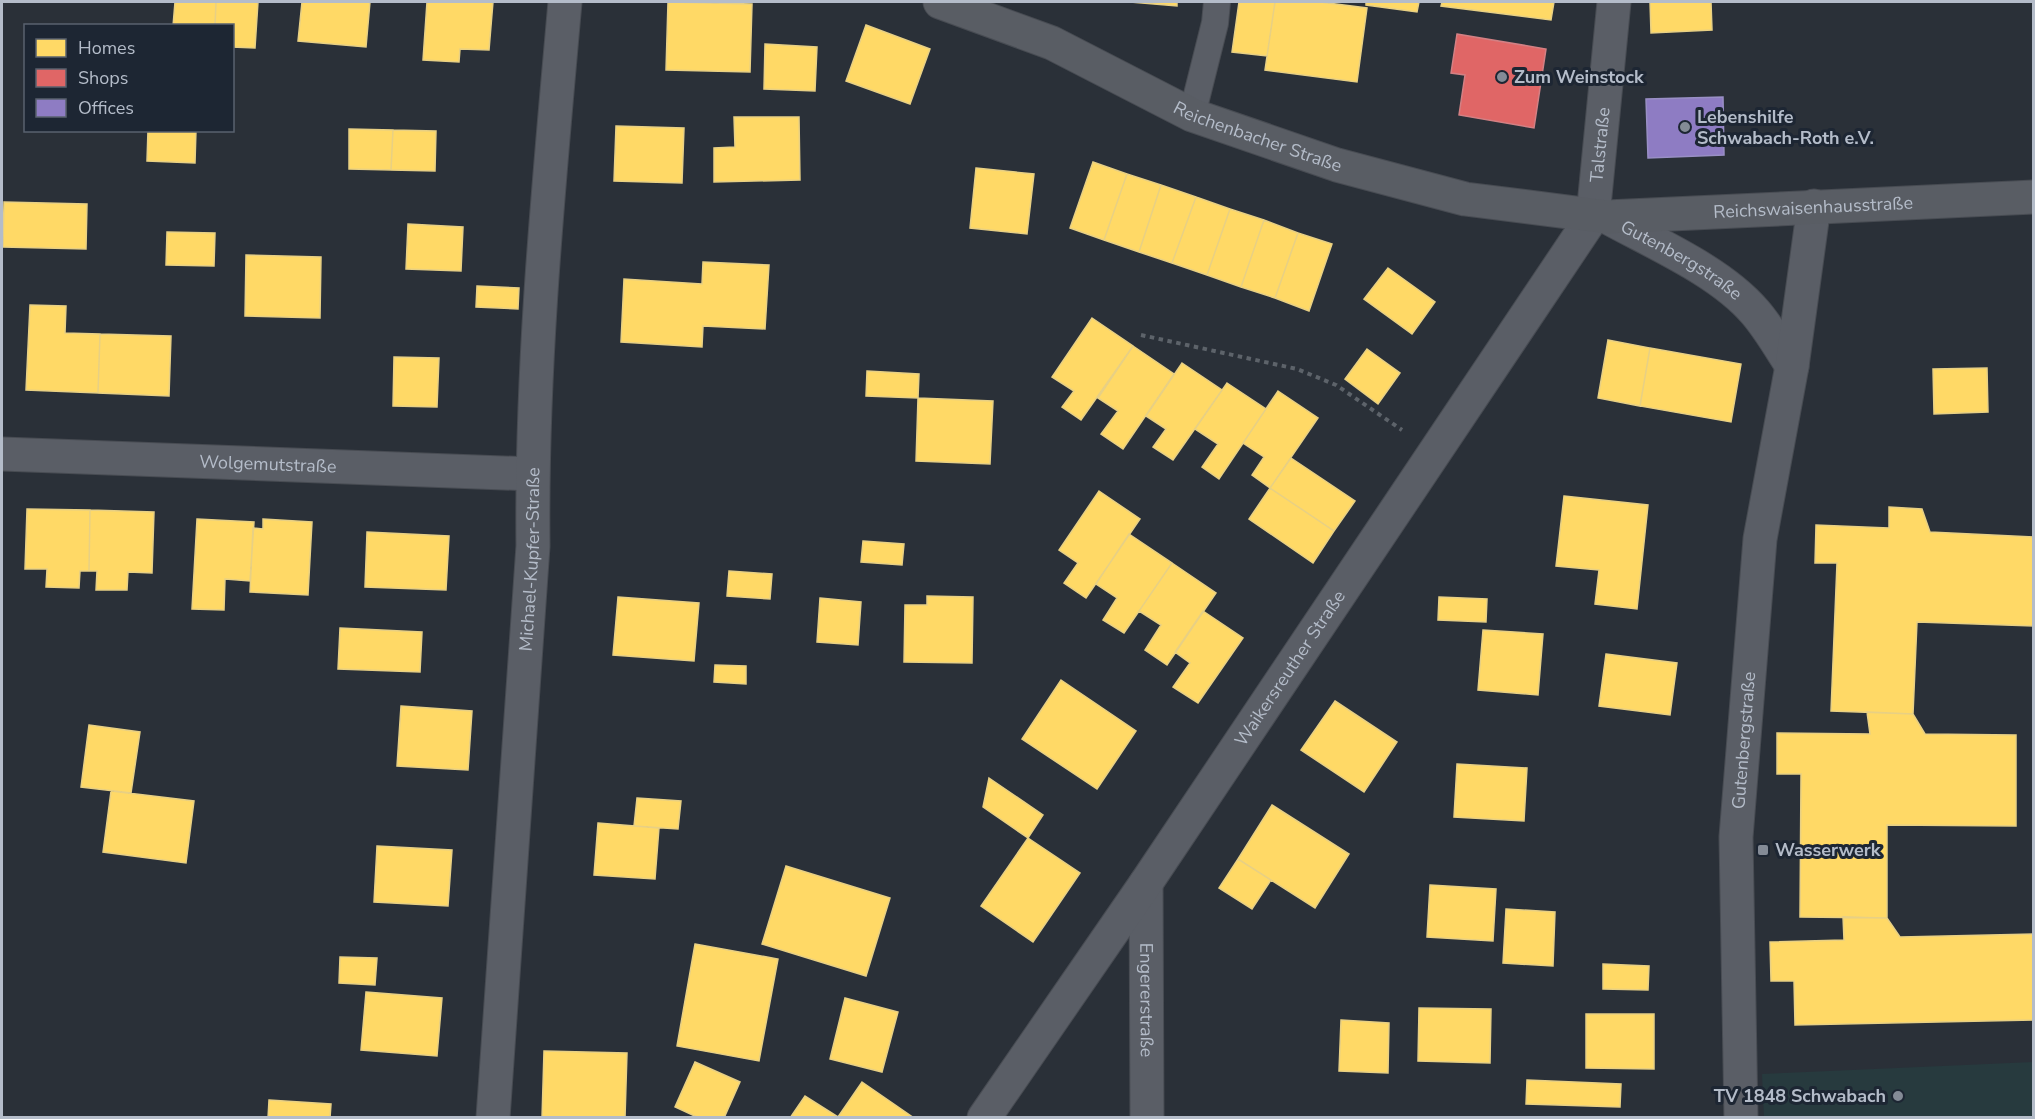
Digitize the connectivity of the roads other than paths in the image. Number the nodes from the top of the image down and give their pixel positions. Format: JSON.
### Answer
{"nodes":[{"id":1,"x":565,"y":2,"type":"edge"},
{"id":2,"x":1216,"y":2,"type":"edge"},
{"id":3,"x":1614,"y":2,"type":"edge"},
{"id":4,"x":952,"y":4,"type":"edge"},
{"id":5,"x":1192,"y":114,"type":"junction"},
{"id":6,"x":2034,"y":197,"type":"edge"},
{"id":7,"x":1814,"y":207,"type":"junction"},
{"id":8,"x":1600,"y":216,"type":"junction"},
{"id":9,"x":1792,"y":366,"type":"junction"},
{"id":10,"x":2,"y":454,"type":"edge"},
{"id":11,"x":532,"y":474,"type":"junction"},
{"id":12,"x":1146,"y":883,"type":"junction"},
{"id":13,"x":493,"y":1118,"type":"edge"},
{"id":14,"x":984,"y":1118,"type":"edge"},
{"id":15,"x":1148,"y":1118,"type":"edge"},
{"id":16,"x":1741,"y":1118,"type":"edge"}],
"edges":[{"from":1,"to":11,"type":"street","name":"Michael-Kupfer-Straße"},
{"from":2,"to":5,"type":"lane"},
{"from":3,"to":8,"type":"street","name":"Talstraße"},
{"from":4,"to":5,"type":"main road","name":"Reichenbacher Straße"},
{"from":5,"to":8,"type":"main road","name":"Reichenbacher Straße"},
{"from":6,"to":7,"type":"main road","name":"Reichswaisenhausstraße"},
{"from":7,"to":8,"type":"main road","name":"Reichswaisenhausstraße"},
{"from":7,"to":9,"type":"street","name":"Gutenbergstraße"},
{"from":8,"to":9,"type":"street","name":"Gutenbergstraße"},
{"from":8,"to":12,"type":"street","name":"Waikersreuther Straße"},
{"from":9,"to":16,"type":"street","name":"Gutenbergstraße"},
{"from":10,"to":11,"type":"street","name":"Wolgemutstraße"},
{"from":11,"to":13,"type":"street","name":"Michael-Kupfer-Straße"},
{"from":12,"to":14,"type":"street","name":"Waikersreuther Straße"},
{"from":12,"to":15,"type":"street","name":"Engererstraße"}]}
